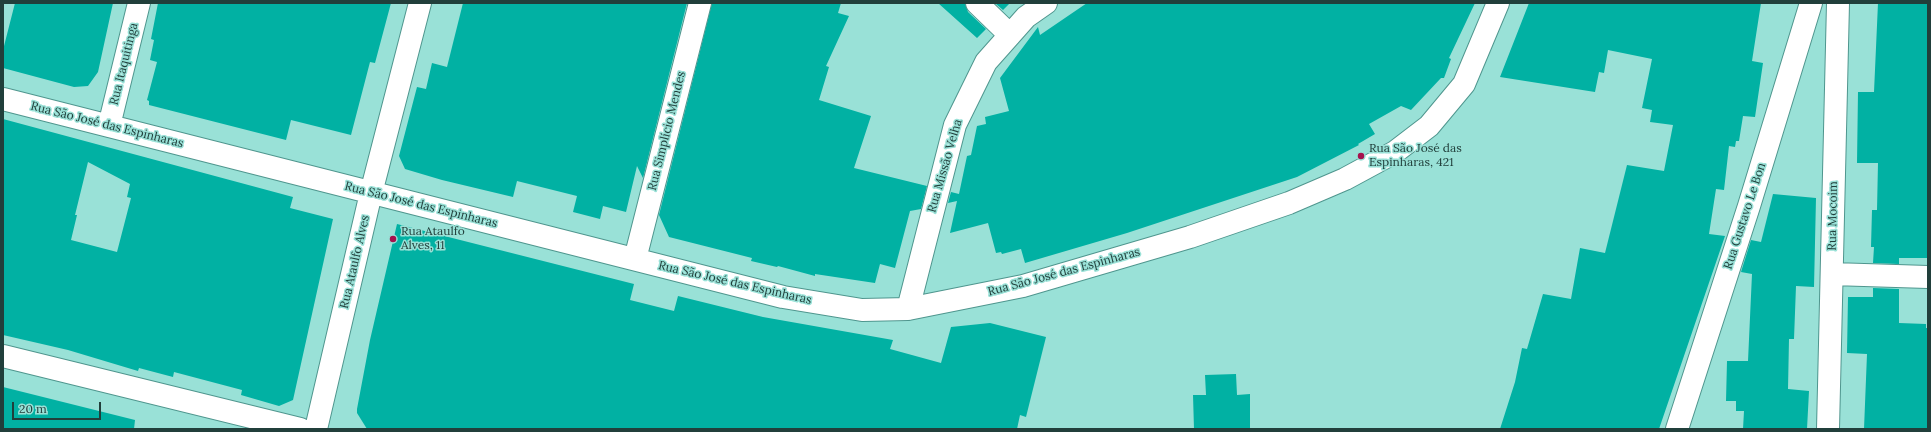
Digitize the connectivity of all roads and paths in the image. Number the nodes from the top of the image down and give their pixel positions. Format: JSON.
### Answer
{"nodes":[{"id":1,"x":139,"y":3,"type":"edge"},
{"id":2,"x":420,"y":3,"type":"edge"},
{"id":3,"x":700,"y":3,"type":"edge"},
{"id":4,"x":977,"y":3,"type":"edge"},
{"id":5,"x":1046,"y":3,"type":"edge"},
{"id":6,"x":1498,"y":3,"type":"edge"},
{"id":7,"x":1811,"y":3,"type":"edge"},
{"id":8,"x":1838,"y":3,"type":"edge"},
{"id":9,"x":1010,"y":35,"type":"junction"},
{"id":10,"x":3,"y":99,"type":"edge"},
{"id":11,"x":109,"y":126,"type":"junction"},
{"id":12,"x":371,"y":193,"type":"junction"},
{"id":13,"x":635,"y":259,"type":"junction"},
{"id":14,"x":1832,"y":274,"type":"junction"},
{"id":15,"x":1928,"y":277,"type":"edge"},
{"id":16,"x":908,"y":309,"type":"junction"},
{"id":17,"x":3,"y":356,"type":"edge"},
{"id":18,"x":300,"y":429,"type":"edge"},
{"id":19,"x":316,"y":429,"type":"edge"},
{"id":20,"x":1677,"y":429,"type":"edge"},
{"id":21,"x":1828,"y":429,"type":"edge"}],
"edges":[{"from":1,"to":11,"type":"street","name":"Rua Itaquitinga"},
{"from":2,"to":12,"type":"street","name":"Rua Ataulfo Alves"},
{"from":3,"to":13,"type":"street","name":"Rua Simplício Mendes"},
{"from":4,"to":9,"type":"street"},
{"from":5,"to":9,"type":"street","name":"Rua Missão Velha"},
{"from":6,"to":16,"type":"street","name":"Rua São José das Espinharas"},
{"from":7,"to":20,"type":"street","name":"Rua Gustavo Le Bon"},
{"from":8,"to":14,"type":"street","name":"Rua Mocoim"},
{"from":9,"to":16,"type":"street","name":"Rua Missão Velha"},
{"from":10,"to":11,"type":"street","name":"Rua São José das Espinharas"},
{"from":11,"to":12,"type":"street","name":"Rua São José das Espinharas"},
{"from":12,"to":13,"type":"street","name":"Rua São José das Espinharas"},
{"from":12,"to":19,"type":"street","name":"Rua Ataulfo Alves"},
{"from":13,"to":16,"type":"street","name":"Rua São José das Espinharas"},
{"from":14,"to":15,"type":"street"},
{"from":14,"to":21,"type":"street","name":"Rua Mocoim"},
{"from":17,"to":18,"type":"street"}]}
